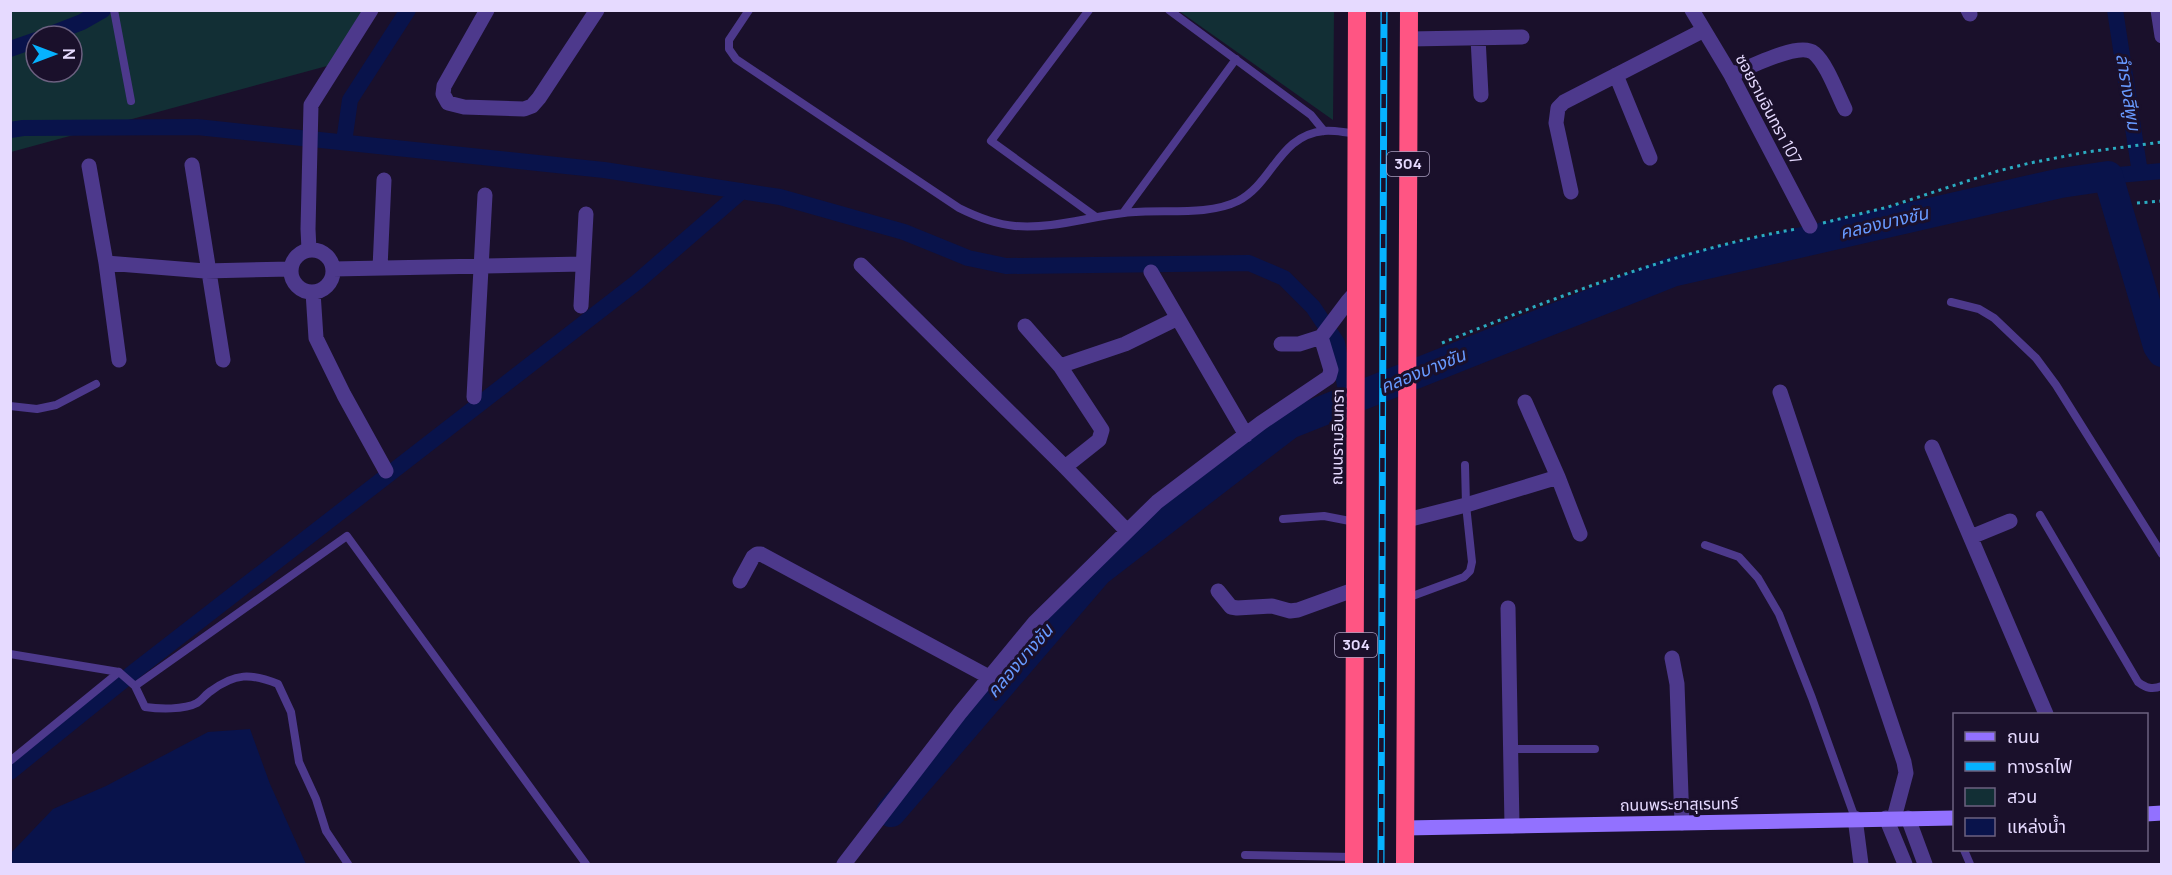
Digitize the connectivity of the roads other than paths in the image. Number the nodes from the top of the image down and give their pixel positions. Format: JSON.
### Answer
{"nodes":[{"id":1,"x":114,"y":10,"type":"edge"},
{"id":2,"x":371,"y":10,"type":"edge"},
{"id":3,"x":487,"y":10,"type":"edge"},
{"id":4,"x":597,"y":10,"type":"edge"},
{"id":5,"x":749,"y":10,"type":"edge"},
{"id":6,"x":1089,"y":10,"type":"edge"},
{"id":7,"x":1169,"y":10,"type":"edge"},
{"id":8,"x":1358,"y":10,"type":"edge"},
{"id":9,"x":1409,"y":10,"type":"edge"},
{"id":10,"x":1692,"y":10,"type":"edge"},
{"id":11,"x":2158,"y":10,"type":"edge"},
{"id":12,"x":1704,"y":30,"type":"junction"},
{"id":13,"x":2162,"y":36,"type":"edge"},
{"id":14,"x":1522,"y":37,"type":"dead end"},
{"id":15,"x":1478,"y":38,"type":"junction"},
{"id":16,"x":1409,"y":39,"type":"junction"},
{"id":17,"x":1236,"y":59,"type":"junction"},
{"id":18,"x":1616,"y":75,"type":"junction"},
{"id":19,"x":1731,"y":75,"type":"junction"},
{"id":20,"x":1481,"y":95,"type":"dead end"},
{"id":21,"x":131,"y":101,"type":"dead end"},
{"id":22,"x":1845,"y":109,"type":"dead end"},
{"id":23,"x":1324,"y":131,"type":"junction"},
{"id":24,"x":1356,"y":133,"type":"junction"},
{"id":25,"x":1650,"y":158,"type":"dead end"},
{"id":26,"x":192,"y":165,"type":"dead end"},
{"id":27,"x":88,"y":166,"type":"dead end"},
{"id":28,"x":384,"y":180,"type":"dead end"},
{"id":29,"x":1571,"y":192,"type":"dead end"},
{"id":30,"x":485,"y":195,"type":"dead end"},
{"id":31,"x":1123,"y":213,"type":"junction"},
{"id":32,"x":586,"y":214,"type":"dead end"},
{"id":33,"x":1096,"y":217,"type":"junction"},
{"id":34,"x":1810,"y":226,"type":"dead end"},
{"id":35,"x":309,"y":250,"type":"junction"},
{"id":36,"x":106,"y":263,"type":"junction"},
{"id":37,"x":583,"y":264,"type":"junction"},
{"id":38,"x":481,"y":265,"type":"junction"},
{"id":39,"x":861,"y":265,"type":"dead end"},
{"id":40,"x":380,"y":268,"type":"junction"},
{"id":41,"x":291,"y":269,"type":"junction"},
{"id":42,"x":333,"y":269,"type":"junction"},
{"id":43,"x":209,"y":271,"type":"junction"},
{"id":44,"x":1151,"y":272,"type":"dead end"},
{"id":45,"x":1357,"y":291,"type":"junction"},
{"id":46,"x":313,"y":292,"type":"junction"},
{"id":47,"x":1951,"y":302,"type":"dead end"},
{"id":48,"x":581,"y":306,"type":"dead end"},
{"id":49,"x":1176,"y":319,"type":"junction"},
{"id":50,"x":1024,"y":326,"type":"dead end"},
{"id":51,"x":1326,"y":330,"type":"junction"},
{"id":52,"x":1281,"y":345,"type":"dead end"},
{"id":53,"x":119,"y":360,"type":"dead end"},
{"id":54,"x":223,"y":360,"type":"dead end"},
{"id":55,"x":1060,"y":366,"type":"junction"},
{"id":56,"x":96,"y":384,"type":"dead end"},
{"id":57,"x":1780,"y":392,"type":"dead end"},
{"id":58,"x":474,"y":397,"type":"dead end"},
{"id":59,"x":1525,"y":402,"type":"dead end"},
{"id":60,"x":10,"y":406,"type":"edge"},
{"id":61,"x":1246,"y":435,"type":"junction"},
{"id":62,"x":1932,"y":447,"type":"dead end"},
{"id":63,"x":1465,"y":465,"type":"dead end"},
{"id":64,"x":1065,"y":466,"type":"junction"},
{"id":65,"x":386,"y":471,"type":"dead end"},
{"id":66,"x":1558,"y":477,"type":"junction"},
{"id":67,"x":1466,"y":505,"type":"junction"},
{"id":68,"x":2040,"y":515,"type":"dead end"},
{"id":69,"x":1283,"y":519,"type":"dead end"},
{"id":70,"x":1407,"y":520,"type":"junction"},
{"id":71,"x":2010,"y":521,"type":"dead end"},
{"id":72,"x":1355,"y":522,"type":"junction"},
{"id":73,"x":1127,"y":531,"type":"junction"},
{"id":74,"x":1580,"y":534,"type":"dead end"},
{"id":75,"x":1971,"y":537,"type":"junction"},
{"id":76,"x":1705,"y":545,"type":"dead end"},
{"id":77,"x":2162,"y":554,"type":"edge"},
{"id":78,"x":740,"y":581,"type":"dead end"},
{"id":79,"x":1356,"y":589,"type":"junction"},
{"id":80,"x":1218,"y":591,"type":"dead end"},
{"id":81,"x":1407,"y":598,"type":"junction"},
{"id":82,"x":1508,"y":608,"type":"dead end"},
{"id":83,"x":10,"y":654,"type":"edge"},
{"id":84,"x":1672,"y":658,"type":"dead end"},
{"id":85,"x":120,"y":673,"type":"junction"},
{"id":86,"x":989,"y":677,"type":"junction"},
{"id":87,"x":134,"y":685,"type":"junction"},
{"id":88,"x":2162,"y":686,"type":"edge"},
{"id":89,"x":2046,"y":713,"type":"edge"},
{"id":90,"x":1511,"y":749,"type":"junction"},
{"id":91,"x":1595,"y":749,"type":"dead end"},
{"id":92,"x":10,"y":761,"type":"edge"},
{"id":93,"x":1856,"y":818,"type":"junction"},
{"id":94,"x":1896,"y":818,"type":"junction"},
{"id":95,"x":1953,"y":820,"type":"edge"},
{"id":96,"x":1682,"y":823,"type":"junction"},
{"id":97,"x":1512,"y":825,"type":"junction"},
{"id":98,"x":1405,"y":828,"type":"junction"},
{"id":99,"x":1245,"y":855,"type":"dead end"},
{"id":100,"x":1354,"y":861,"type":"edge"},
{"id":101,"x":348,"y":864,"type":"edge"},
{"id":102,"x":586,"y":864,"type":"edge"},
{"id":103,"x":844,"y":864,"type":"edge"},
{"id":104,"x":1405,"y":864,"type":"edge"},
{"id":105,"x":1861,"y":864,"type":"edge"},
{"id":106,"x":1905,"y":864,"type":"edge"},
{"id":107,"x":1925,"y":864,"type":"edge"}],
"edges":[{"from":1,"to":21,"type":"lane"},
{"from":2,"to":35,"type":"street"},
{"from":3,"to":4,"type":"street"},
{"from":5,"to":33,"type":"lane"},
{"from":6,"to":33,"type":"lane"},
{"from":7,"to":17,"type":"lane"},
{"from":8,"to":24,"type":"highway","name":"ถนนรามอินทรา","number":"304"},
{"from":9,"to":16,"type":"highway","number":"304"},
{"from":10,"to":12,"type":"street","name":"ซอยรามอินทรา 107"},
{"from":11,"to":13,"type":"street"},
{"from":12,"to":18,"type":"street"},
{"from":12,"to":19,"type":"street","name":"ซอยรามอินทรา 107"},
{"from":14,"to":15,"type":"street"},
{"from":15,"to":16,"type":"street"},
{"from":15,"to":20,"type":"street"},
{"from":16,"to":70,"type":"highway","number":"304"},
{"from":17,"to":23,"type":"lane"},
{"from":17,"to":31,"type":"lane"},
{"from":18,"to":25,"type":"street"},
{"from":18,"to":29,"type":"street"},
{"from":19,"to":22,"type":"street"},
{"from":19,"to":34,"type":"street","name":"ซอยรามอินทรา 107"},
{"from":23,"to":24,"type":"lane"},
{"from":23,"to":31,"type":"lane"},
{"from":24,"to":45,"type":"highway","name":"ถนนรามอินทรา","number":"304"},
{"from":26,"to":43,"type":"street"},
{"from":27,"to":36,"type":"street"},
{"from":28,"to":40,"type":"street"},
{"from":30,"to":38,"type":"street"},
{"from":31,"to":33,"type":"lane"},
{"from":32,"to":37,"type":"street"},
{"from":35,"to":41,"type":"street"},
{"from":35,"to":42,"type":"street"},
{"from":36,"to":43,"type":"street"},
{"from":36,"to":53,"type":"street"},
{"from":37,"to":38,"type":"street"},
{"from":37,"to":48,"type":"street"},
{"from":38,"to":40,"type":"street"},
{"from":38,"to":58,"type":"street"},
{"from":39,"to":64,"type":"street"},
{"from":40,"to":42,"type":"street"},
{"from":41,"to":43,"type":"street"},
{"from":41,"to":46,"type":"street"},
{"from":42,"to":46,"type":"street"},
{"from":43,"to":54,"type":"street"},
{"from":44,"to":49,"type":"street"},
{"from":45,"to":51,"type":"street"},
{"from":45,"to":72,"type":"highway","name":"ถนนรามอินทรา","number":"304"},
{"from":46,"to":65,"type":"street"},
{"from":47,"to":77,"type":"lane"},
{"from":49,"to":55,"type":"street"},
{"from":49,"to":61,"type":"street"},
{"from":50,"to":55,"type":"street"},
{"from":51,"to":52,"type":"street"},
{"from":51,"to":61,"type":"street"},
{"from":55,"to":64,"type":"street"},
{"from":56,"to":60,"type":"lane"},
{"from":57,"to":94,"type":"street"},
{"from":59,"to":66,"type":"street"},
{"from":61,"to":73,"type":"street"},
{"from":62,"to":75,"type":"street"},
{"from":63,"to":67,"type":"lane"},
{"from":64,"to":73,"type":"street"},
{"from":66,"to":67,"type":"street"},
{"from":66,"to":74,"type":"street"},
{"from":67,"to":70,"type":"street"},
{"from":67,"to":81,"type":"lane"},
{"from":68,"to":88,"type":"lane"},
{"from":69,"to":72,"type":"lane"},
{"from":70,"to":81,"type":"highway","number":"304"},
{"from":71,"to":75,"type":"street"},
{"from":72,"to":79,"type":"highway","name":"ถนนรามอินทรา","number":"304"},
{"from":73,"to":86,"type":"street"},
{"from":75,"to":89,"type":"street"},
{"from":76,"to":93,"type":"lane"},
{"from":78,"to":86,"type":"street"},
{"from":79,"to":80,"type":"street"},
{"from":79,"to":100,"type":"highway","name":"ถนนรามอินทรา","number":"304"},
{"from":81,"to":98,"type":"highway","number":"304"},
{"from":82,"to":90,"type":"street"},
{"from":83,"to":85,"type":"lane"},
{"from":84,"to":96,"type":"street"},
{"from":85,"to":87,"type":"lane"},
{"from":85,"to":92,"type":"lane"},
{"from":86,"to":103,"type":"street"},
{"from":87,"to":101,"type":"lane"},
{"from":87,"to":102,"type":"lane"},
{"from":90,"to":91,"type":"lane"},
{"from":90,"to":97,"type":"street"},
{"from":93,"to":94,"type":"street","name":"ถนนพระยาสุเรนทร์"},
{"from":93,"to":96,"type":"street","name":"ถนนพระยาสุเรนทร์"},
{"from":93,"to":105,"type":"street"},
{"from":94,"to":95,"type":"street","name":"ถนนพระยาสุเรนทร์"},
{"from":94,"to":106,"type":"street"},
{"from":94,"to":107,"type":"street"},
{"from":96,"to":97,"type":"street","name":"ถนนพระยาสุเรนทร์"},
{"from":97,"to":98,"type":"street","name":"ถนนพระยาสุเรนทร์"},
{"from":98,"to":104,"type":"highway","number":"304"},
{"from":99,"to":100,"type":"lane"}]}
